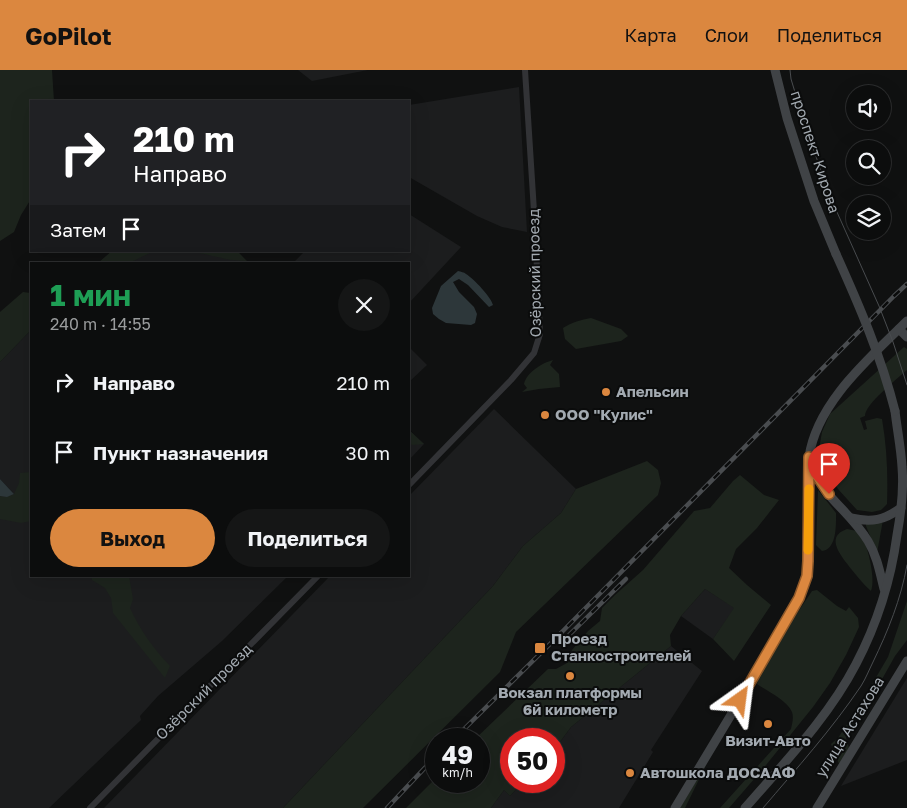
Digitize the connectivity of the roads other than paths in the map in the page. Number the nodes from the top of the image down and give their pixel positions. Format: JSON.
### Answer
{"nodes":[{"id":1,"x":525,"y":70,"type":"edge"},
{"id":2,"x":775,"y":70,"type":"edge"},
{"id":3,"x":907,"y":321,"type":"edge"},
{"id":4,"x":899,"y":329,"type":"junction"},
{"id":5,"x":907,"y":337,"type":"edge"},
{"id":6,"x":895,"y":411,"type":"joint"},
{"id":7,"x":809,"y":457,"type":"junction"},
{"id":8,"x":410,"y":483,"type":"edge"},
{"id":9,"x":902,"y":508,"type":"junction"},
{"id":10,"x":851,"y":518,"type":"junction"},
{"id":11,"x":317,"y":577,"type":"edge"},
{"id":12,"x":885,"y":592,"type":"junction"},
{"id":13,"x":907,"y":661,"type":"edge"},
{"id":14,"x":90,"y":808,"type":"edge"},
{"id":15,"x":675,"y":808,"type":"edge"},
{"id":16,"x":745,"y":808,"type":"edge"},
{"id":17,"x":817,"y":808,"type":"edge"}],
"edges":[{"from":1,"to":8,"type":"street","name":"Озёрский проезд"},
{"from":2,"to":6,"type":"main road","name":"проспект Кирова","bridge":true},
{"from":3,"to":4,"type":"main road"},
{"from":4,"to":5,"type":"main road"},
{"from":4,"to":7,"type":"main road"},
{"from":6,"to":9,"type":"main road","name":"улица Астахова"},
{"from":7,"to":10,"type":"main road"},
{"from":7,"to":15,"type":"main road"},
{"from":9,"to":10,"type":"main road"},
{"from":9,"to":12,"type":"main road","name":"улица Астахова"},
{"from":10,"to":12,"type":"main road"},
{"from":11,"to":14,"type":"street","name":"Озёрский проезд"},
{"from":12,"to":16,"type":"main road","name":"улица Астахова"},
{"from":13,"to":17,"type":"main road","name":"улица Астахова"}]}
